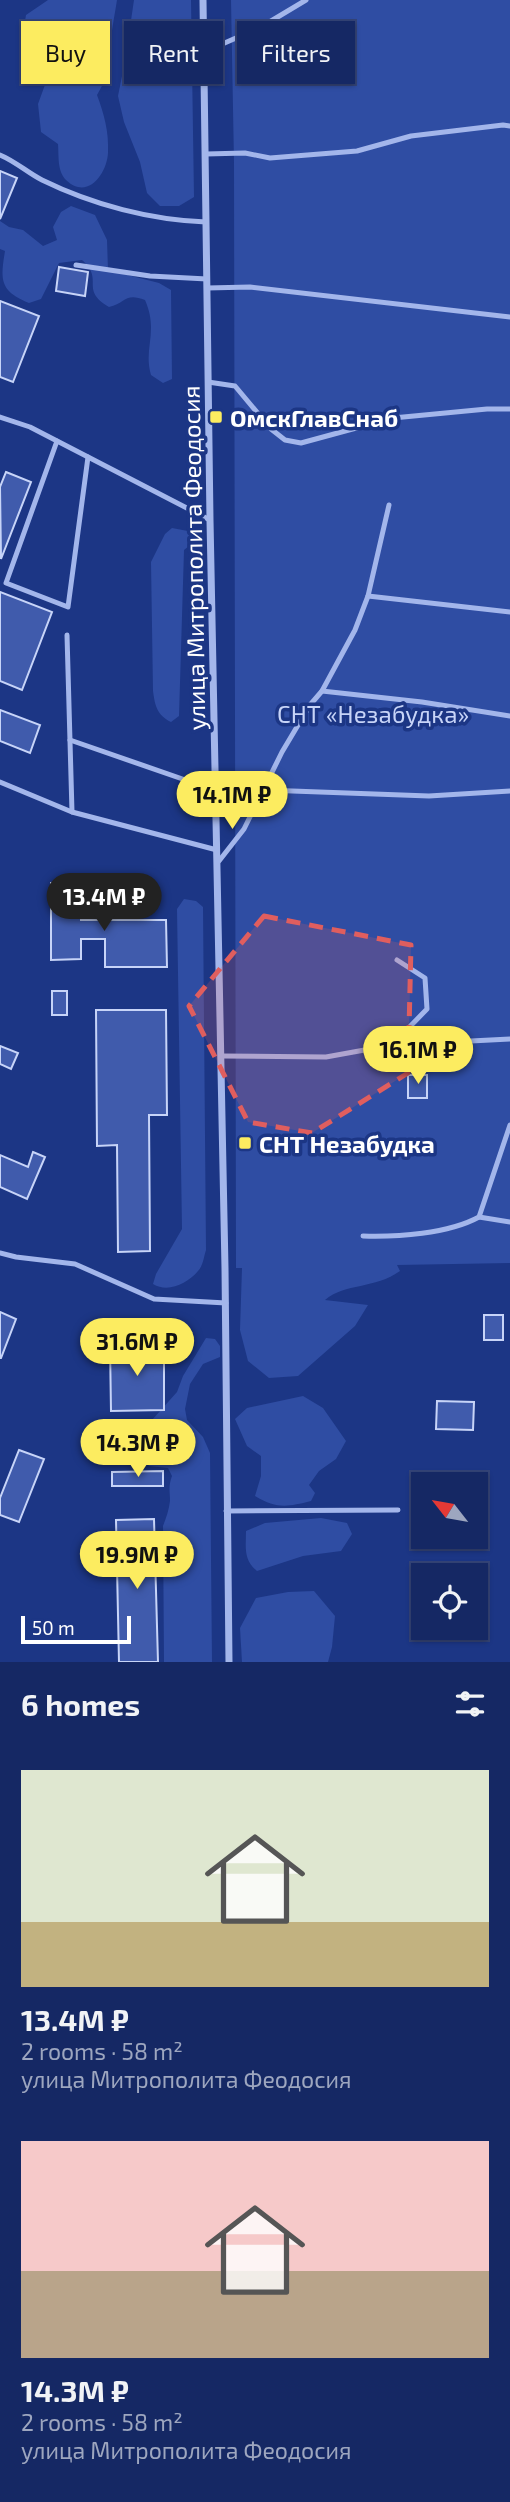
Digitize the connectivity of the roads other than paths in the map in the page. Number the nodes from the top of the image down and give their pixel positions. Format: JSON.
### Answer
{"nodes":[{"id":1,"x":204,"y":0,"type":"edge"},
{"id":2,"x":306,"y":0,"type":"edge"},
{"id":3,"x":204,"y":21,"type":"edge"},
{"id":4,"x":223,"y":44,"type":"edge"},
{"id":5,"x":205,"y":84,"type":"edge"},
{"id":6,"x":510,"y":126,"type":"edge"},
{"id":7,"x":206,"y":153,"type":"junction"},
{"id":8,"x":0,"y":155,"type":"edge"},
{"id":9,"x":206,"y":222,"type":"junction"},
{"id":10,"x":76,"y":265,"type":"dead end"},
{"id":11,"x":207,"y":284,"type":"junction"},
{"id":12,"x":510,"y":317,"type":"edge"},
{"id":13,"x":208,"y":382,"type":"junction"},
{"id":14,"x":510,"y":409,"type":"edge"},
{"id":15,"x":0,"y":417,"type":"edge"},
{"id":16,"x":57,"y":441,"type":"junction"},
{"id":17,"x":88,"y":457,"type":"junction"},
{"id":18,"x":389,"y":505,"type":"dead end"},
{"id":19,"x":210,"y":520,"type":"junction"},
{"id":20,"x":368,"y":596,"type":"junction"},
{"id":21,"x":510,"y":612,"type":"edge"},
{"id":22,"x":67,"y":635,"type":"dead end"},
{"id":23,"x":322,"y":691,"type":"junction"},
{"id":24,"x":510,"y":716,"type":"edge"},
{"id":25,"x":70,"y":740,"type":"junction"},
{"id":26,"x":0,"y":782,"type":"edge"},
{"id":27,"x":265,"y":790,"type":"junction"},
{"id":28,"x":510,"y":792,"type":"edge"},
{"id":29,"x":217,"y":807,"type":"junction"},
{"id":30,"x":72,"y":812,"type":"junction"},
{"id":31,"x":218,"y":850,"type":"junction"},
{"id":32,"x":219,"y":861,"type":"junction"},
{"id":33,"x":397,"y":960,"type":"dead end"},
{"id":34,"x":510,"y":1039,"type":"edge"},
{"id":35,"x":392,"y":1045,"type":"junction"},
{"id":36,"x":222,"y":1056,"type":"junction"},
{"id":37,"x":510,"y":1125,"type":"edge"},
{"id":38,"x":479,"y":1217,"type":"junction"},
{"id":39,"x":510,"y":1222,"type":"edge"},
{"id":40,"x":363,"y":1236,"type":"dead end"},
{"id":41,"x":0,"y":1252,"type":"edge"},
{"id":42,"x":226,"y":1303,"type":"junction"},
{"id":43,"x":398,"y":1510,"type":"dead end"},
{"id":44,"x":226,"y":1511,"type":"junction"},
{"id":45,"x":229,"y":1662,"type":"edge"}],
"edges":[{"from":1,"to":3,"type":"street","name":"улица Митрополита Феодосия"},
{"from":2,"to":4,"type":"lane"},
{"from":5,"to":7,"type":"street","name":"улица Митрополита Феодосия"},
{"from":6,"to":7,"type":"lane"},
{"from":7,"to":9,"type":"street","name":"улица Митрополита Феодосия"},
{"from":8,"to":9,"type":"lane"},
{"from":9,"to":11,"type":"street","name":"улица Митрополита Феодосия"},
{"from":10,"to":11,"type":"lane"},
{"from":11,"to":12,"type":"lane"},
{"from":11,"to":13,"type":"street","name":"улица Митрополита Феодосия"},
{"from":13,"to":14,"type":"lane"},
{"from":13,"to":19,"type":"street","name":"улица Митрополита Феодосия"},
{"from":15,"to":16,"type":"lane"},
{"from":16,"to":17,"type":"lane"},
{"from":16,"to":17,"type":"lane"},
{"from":17,"to":19,"type":"lane"},
{"from":18,"to":20,"type":"lane"},
{"from":19,"to":29,"type":"street","name":"улица Митрополита Феодосия"},
{"from":20,"to":21,"type":"lane"},
{"from":20,"to":23,"type":"lane"},
{"from":22,"to":25,"type":"lane"},
{"from":23,"to":24,"type":"lane"},
{"from":23,"to":27,"type":"lane"},
{"from":25,"to":29,"type":"lane"},
{"from":25,"to":30,"type":"lane"},
{"from":26,"to":30,"type":"lane"},
{"from":27,"to":28,"type":"lane"},
{"from":27,"to":32,"type":"lane"},
{"from":29,"to":31,"type":"street","name":"улица Митрополита Феодосия"},
{"from":30,"to":31,"type":"lane"},
{"from":31,"to":32,"type":"street","name":"улица Митрополита Феодосия"},
{"from":32,"to":36,"type":"street","name":"улица Митрополита Феодосия"},
{"from":33,"to":35,"type":"lane"},
{"from":34,"to":35,"type":"lane"},
{"from":35,"to":36,"type":"lane"},
{"from":36,"to":42,"type":"street","name":"улица Митрополита Феодосия"},
{"from":37,"to":38,"type":"lane"},
{"from":38,"to":39,"type":"lane"},
{"from":38,"to":40,"type":"lane"},
{"from":41,"to":42,"type":"lane"},
{"from":42,"to":44,"type":"street","name":"улица Митрополита Феодосия"},
{"from":43,"to":44,"type":"lane"},
{"from":44,"to":45,"type":"street","name":"улица Митрополита Феодосия"}]}
